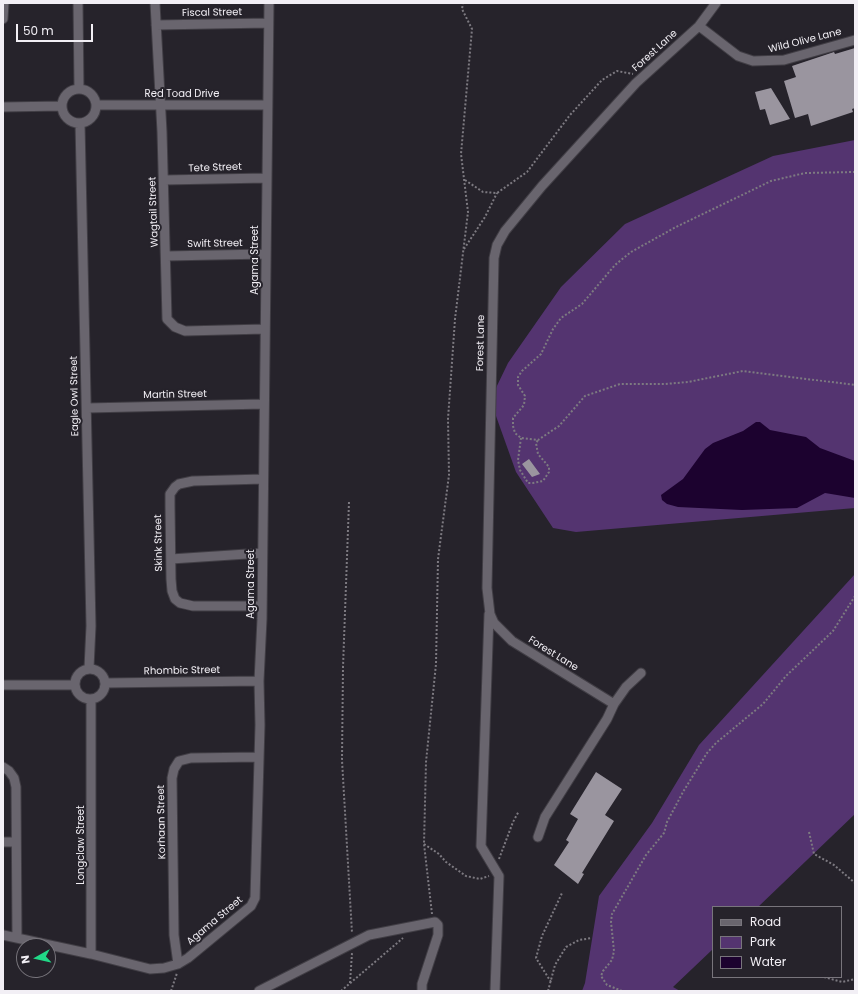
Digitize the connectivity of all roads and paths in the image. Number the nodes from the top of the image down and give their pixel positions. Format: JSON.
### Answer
{"nodes":[{"id":1,"x":4,"y":3,"type":"edge"},
{"id":2,"x":78,"y":3,"type":"edge"},
{"id":3,"x":155,"y":3,"type":"edge"},
{"id":4,"x":268,"y":3,"type":"edge"},
{"id":5,"x":463,"y":3,"type":"edge"},
{"id":6,"x":716,"y":3,"type":"edge"},
{"id":7,"x":3,"y":19,"type":"edge"},
{"id":8,"x":268,"y":23,"type":"junction"},
{"id":9,"x":156,"y":25,"type":"junction"},
{"id":10,"x":699,"y":26,"type":"junction"},
{"id":11,"x":855,"y":40,"type":"edge"},
{"id":12,"x":643,"y":76,"type":"junction"},
{"id":13,"x":79,"y":89,"type":"junction"},
{"id":14,"x":96,"y":105,"type":"junction"},
{"id":15,"x":267,"y":105,"type":"junction"},
{"id":16,"x":62,"y":106,"type":"junction"},
{"id":17,"x":160,"y":106,"type":"junction"},
{"id":18,"x":3,"y":107,"type":"edge"},
{"id":19,"x":80,"y":123,"type":"junction"},
{"id":20,"x":855,"y":172,"type":"edge"},
{"id":21,"x":266,"y":178,"type":"junction"},
{"id":22,"x":164,"y":180,"type":"junction"},
{"id":23,"x":464,"y":180,"type":"junction"},
{"id":24,"x":497,"y":193,"type":"junction"},
{"id":25,"x":464,"y":249,"type":"junction"},
{"id":26,"x":266,"y":254,"type":"junction"},
{"id":27,"x":166,"y":256,"type":"junction"},
{"id":28,"x":266,"y":329,"type":"junction"},
{"id":29,"x":855,"y":385,"type":"edge"},
{"id":30,"x":264,"y":404,"type":"junction"},
{"id":31,"x":87,"y":408,"type":"junction"},
{"id":32,"x":521,"y":438,"type":"junction"},
{"id":33,"x":538,"y":440,"type":"junction"},
{"id":34,"x":263,"y":479,"type":"junction"},
{"id":35,"x":350,"y":502,"type":"dead end"},
{"id":36,"x":262,"y":553,"type":"junction"},
{"id":37,"x":171,"y":559,"type":"junction"},
{"id":38,"x":855,"y":596,"type":"edge"},
{"id":39,"x":262,"y":606,"type":"junction"},
{"id":40,"x":489,"y":606,"type":"junction"},
{"id":41,"x":89,"y":668,"type":"junction"},
{"id":42,"x":641,"y":673,"type":"dead end"},
{"id":43,"x":259,"y":681,"type":"junction"},
{"id":44,"x":105,"y":683,"type":"junction"},
{"id":45,"x":3,"y":685,"type":"edge"},
{"id":46,"x":74,"y":685,"type":"junction"},
{"id":47,"x":92,"y":699,"type":"junction"},
{"id":48,"x":614,"y":704,"type":"junction"},
{"id":49,"x":258,"y":757,"type":"junction"},
{"id":50,"x":3,"y":767,"type":"edge"},
{"id":51,"x":810,"y":832,"type":"dead end"},
{"id":52,"x":538,"y":837,"type":"dead end"},
{"id":53,"x":3,"y":842,"type":"edge"},
{"id":54,"x":16,"y":842,"type":"junction"},
{"id":55,"x":855,"y":883,"type":"edge"},
{"id":56,"x":562,"y":893,"type":"dead end"},
{"id":57,"x":432,"y":922,"type":"junction"},
{"id":58,"x":3,"y":935,"type":"edge"},
{"id":59,"x":405,"y":936,"type":"dead end"},
{"id":60,"x":17,"y":938,"type":"joint"},
{"id":61,"x":592,"y":938,"type":"dead end"},
{"id":62,"x":353,"y":943,"type":"junction"},
{"id":63,"x":56,"y":946,"type":"edge"},
{"id":64,"x":91,"y":954,"type":"junction"},
{"id":65,"x":178,"y":964,"type":"junction"},
{"id":66,"x":828,"y":978,"type":"edge"},
{"id":67,"x":855,"y":979,"type":"edge"},
{"id":68,"x":551,"y":982,"type":"junction"},
{"id":69,"x":350,"y":983,"type":"junction"},
{"id":70,"x":171,"y":991,"type":"edge"},
{"id":71,"x":259,"y":991,"type":"edge"},
{"id":72,"x":342,"y":991,"type":"edge"},
{"id":73,"x":422,"y":991,"type":"edge"},
{"id":74,"x":495,"y":991,"type":"edge"},
{"id":75,"x":548,"y":991,"type":"edge"},
{"id":76,"x":622,"y":991,"type":"edge"}],
"edges":[{"from":1,"to":7,"type":"street"},
{"from":2,"to":13,"type":"street"},
{"from":3,"to":9,"type":"street","name":"Wagtail Street"},
{"from":4,"to":8,"type":"street","name":"Agama Street"},
{"from":5,"to":23,"type":"path"},
{"from":6,"to":10,"type":"street","name":"Forest Lane"},
{"from":8,"to":9,"type":"street","name":"Fiscal Street"},
{"from":8,"to":15,"type":"street","name":"Agama Street"},
{"from":9,"to":17,"type":"street","name":"Wagtail Street"},
{"from":10,"to":11,"type":"street","name":"Wild Olive Lane"},
{"from":10,"to":12,"type":"street","name":"Forest Lane"},
{"from":12,"to":24,"type":"path"},
{"from":12,"to":40,"type":"street","name":"Forest Lane"},
{"from":13,"to":14,"type":"street"},
{"from":13,"to":16,"type":"street"},
{"from":14,"to":17,"type":"street","name":"Red Toad Drive"},
{"from":14,"to":19,"type":"street"},
{"from":15,"to":17,"type":"street","name":"Red Toad Drive"},
{"from":15,"to":21,"type":"street","name":"Agama Street"},
{"from":16,"to":18,"type":"street"},
{"from":16,"to":19,"type":"street"},
{"from":17,"to":22,"type":"street","name":"Wagtail Street"},
{"from":19,"to":31,"type":"street","name":"Eagle Owl Street"},
{"from":20,"to":32,"type":"path"},
{"from":21,"to":22,"type":"street","name":"Tete Street"},
{"from":21,"to":26,"type":"street","name":"Agama Street"},
{"from":22,"to":27,"type":"street","name":"Wagtail Street"},
{"from":23,"to":24,"type":"path"},
{"from":23,"to":25,"type":"path"},
{"from":24,"to":25,"type":"path"},
{"from":25,"to":57,"type":"path"},
{"from":26,"to":27,"type":"street","name":"Swift Street"},
{"from":26,"to":28,"type":"street","name":"Agama Street"},
{"from":27,"to":28,"type":"street","name":"Wagtail Street"},
{"from":28,"to":30,"type":"street","name":"Agama Street"},
{"from":29,"to":33,"type":"path"},
{"from":30,"to":31,"type":"street","name":"Martin Street"},
{"from":30,"to":34,"type":"street","name":"Agama Street"},
{"from":31,"to":41,"type":"street","name":"Eagle Owl Street"},
{"from":32,"to":33,"type":"path"},
{"from":32,"to":33,"type":"path"},
{"from":34,"to":36,"type":"street","name":"Agama Street"},
{"from":34,"to":37,"type":"street","name":"Skink Street"},
{"from":35,"to":62,"type":"path"},
{"from":36,"to":37,"type":"street"},
{"from":36,"to":39,"type":"street","name":"Agama Street"},
{"from":37,"to":39,"type":"street","name":"Skink Street"},
{"from":38,"to":76,"type":"path"},
{"from":39,"to":43,"type":"street","name":"Agama Street"},
{"from":40,"to":48,"type":"street","name":"Forest Lane"},
{"from":40,"to":74,"type":"street"},
{"from":41,"to":44,"type":"street"},
{"from":41,"to":46,"type":"street"},
{"from":42,"to":48,"type":"street"},
{"from":43,"to":44,"type":"street","name":"Rhombic Street"},
{"from":43,"to":49,"type":"street","name":"Agama Street"},
{"from":44,"to":47,"type":"street"},
{"from":45,"to":46,"type":"street"},
{"from":46,"to":47,"type":"street"},
{"from":47,"to":64,"type":"street","name":"Longclaw Street"},
{"from":48,"to":52,"type":"street"},
{"from":49,"to":65,"type":"street","name":"Agama Street"},
{"from":49,"to":65,"type":"street","name":"Korhaan Street"},
{"from":50,"to":54,"type":"street"},
{"from":51,"to":55,"type":"path"},
{"from":53,"to":54,"type":"street"},
{"from":54,"to":60,"type":"street"},
{"from":56,"to":68,"type":"path"},
{"from":57,"to":62,"type":"street"},
{"from":57,"to":73,"type":"street"},
{"from":58,"to":60,"type":"street","name":"Agama Street"},
{"from":59,"to":69,"type":"path"},
{"from":61,"to":68,"type":"path"},
{"from":62,"to":69,"type":"path"},
{"from":62,"to":71,"type":"street"},
{"from":63,"to":64,"type":"street","name":"Agama Street"},
{"from":64,"to":65,"type":"street","name":"Agama Street"},
{"from":65,"to":70,"type":"path"},
{"from":66,"to":67,"type":"path"},
{"from":68,"to":75,"type":"path"},
{"from":69,"to":72,"type":"path"}]}
